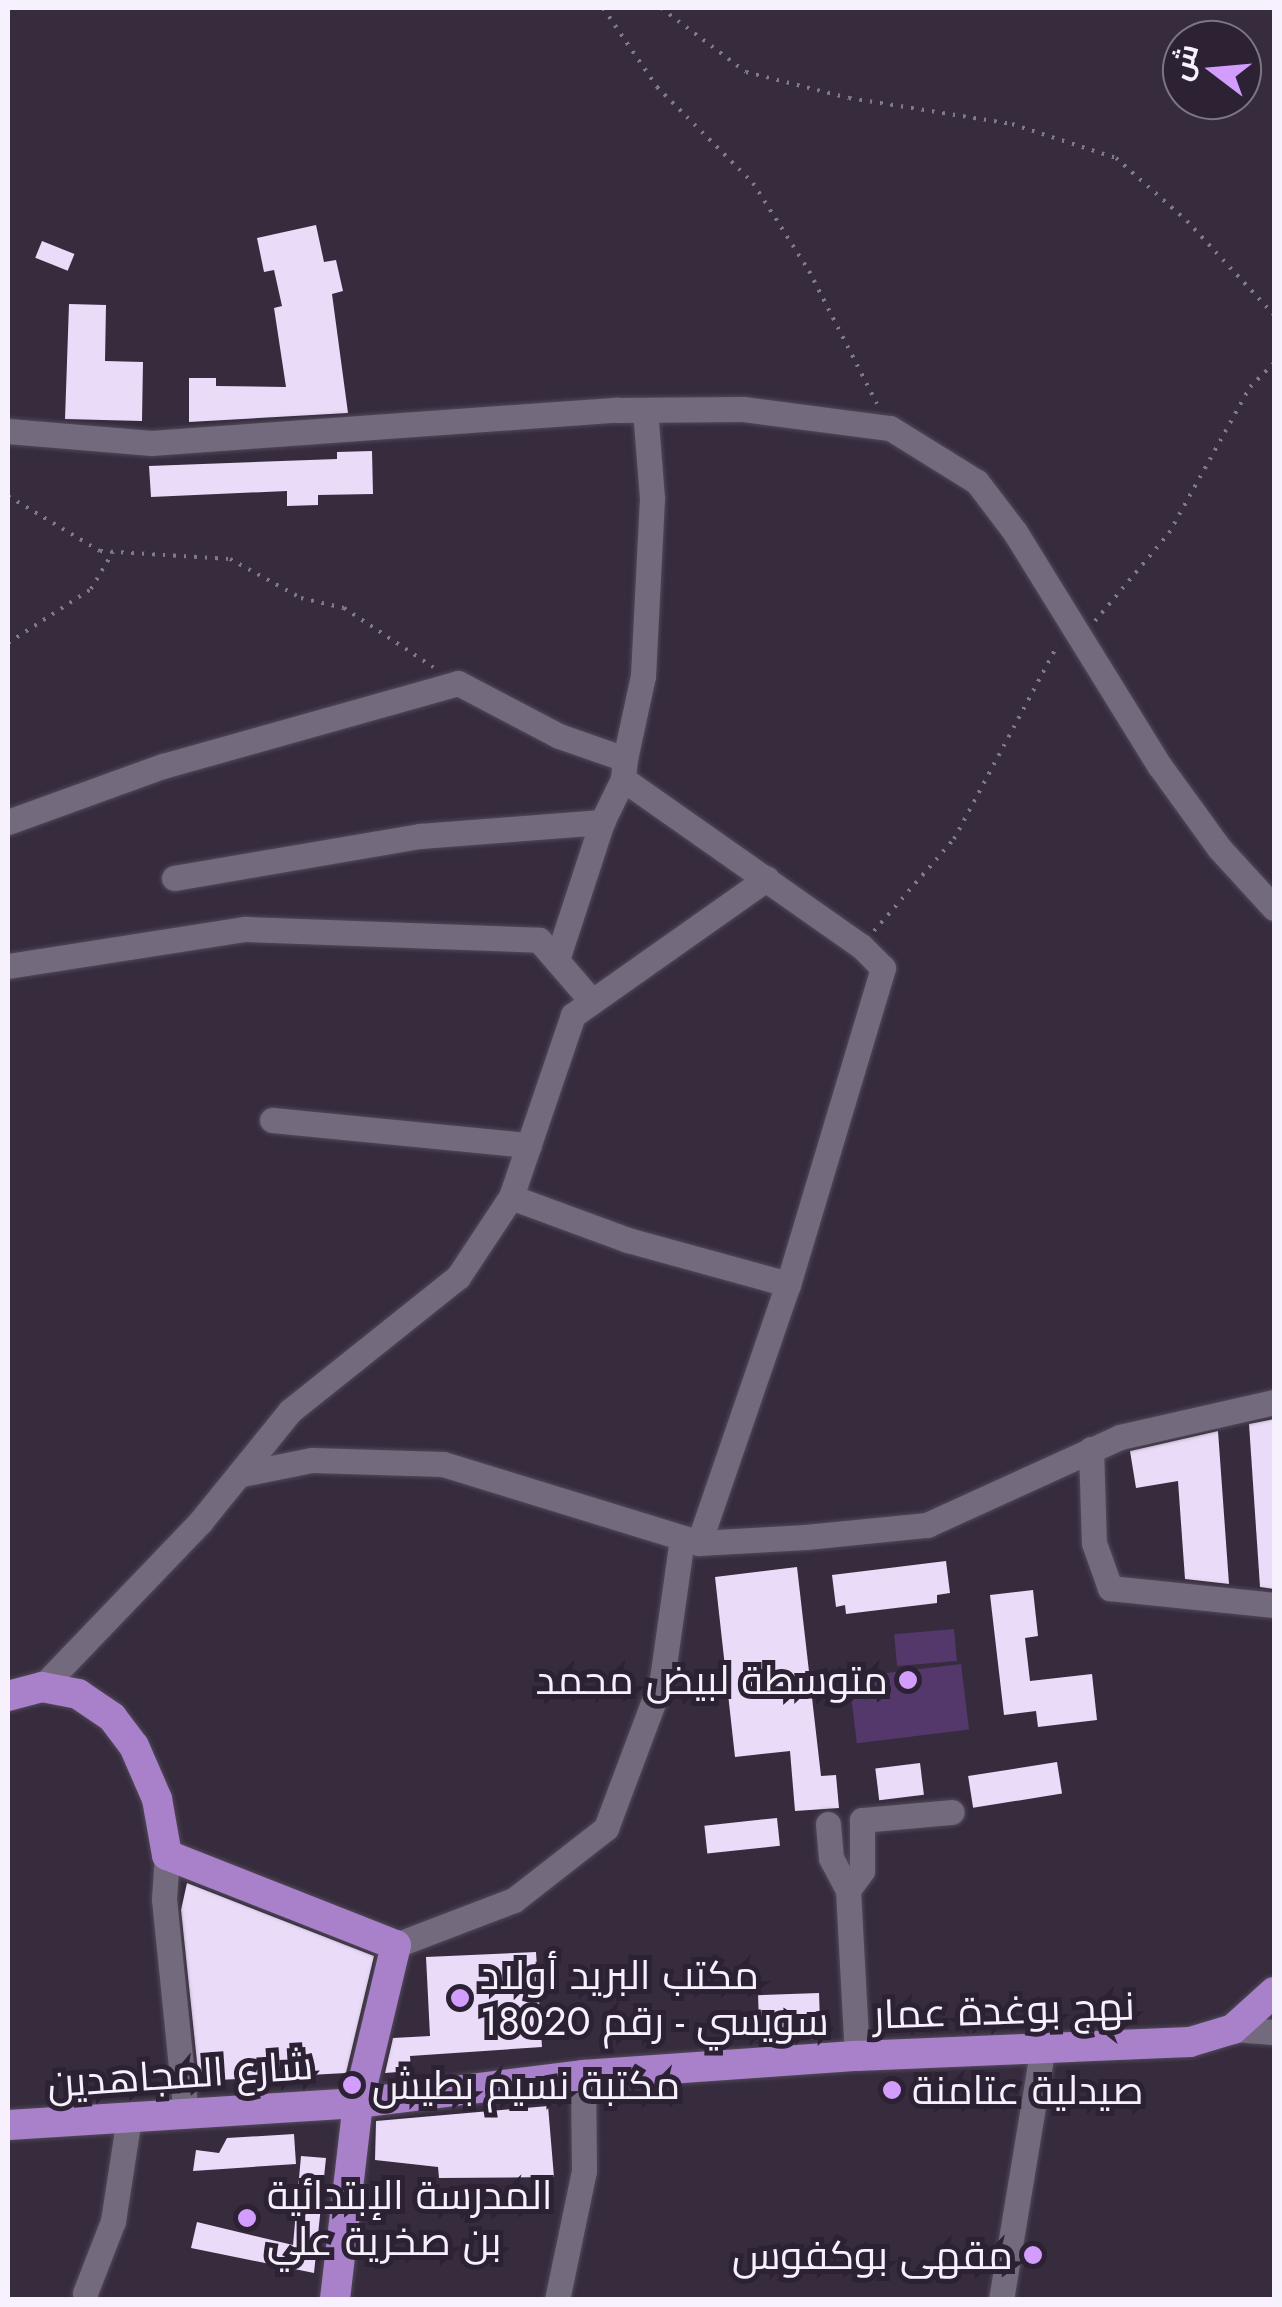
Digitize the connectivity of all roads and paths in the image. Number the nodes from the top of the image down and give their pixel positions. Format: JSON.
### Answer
{"nodes":[{"id":1,"x":603,"y":8,"type":"edge"},
{"id":2,"x":661,"y":8,"type":"edge"},
{"id":3,"x":1274,"y":315,"type":"edge"},
{"id":4,"x":1274,"y":363,"type":"edge"},
{"id":5,"x":645,"y":410,"type":"junction"},
{"id":6,"x":890,"y":428,"type":"junction"},
{"id":7,"x":8,"y":431,"type":"edge"},
{"id":8,"x":8,"y":496,"type":"edge"},
{"id":9,"x":113,"y":552,"type":"junction"},
{"id":10,"x":1073,"y":631,"type":"junction"},
{"id":11,"x":8,"y":643,"type":"edge"},
{"id":12,"x":458,"y":683,"type":"junction"},
{"id":13,"x":624,"y":769,"type":"junction"},
{"id":14,"x":8,"y":822,"type":"edge"},
{"id":15,"x":602,"y":822,"type":"junction"},
{"id":16,"x":174,"y":878,"type":"dead end"},
{"id":17,"x":766,"y":878,"type":"junction"},
{"id":18,"x":1274,"y":908,"type":"edge"},
{"id":19,"x":861,"y":946,"type":"junction"},
{"id":20,"x":558,"y":956,"type":"junction"},
{"id":21,"x":8,"y":966,"type":"edge"},
{"id":22,"x":590,"y":999,"type":"junction"},
{"id":23,"x":272,"y":1120,"type":"dead end"},
{"id":24,"x":529,"y":1145,"type":"junction"},
{"id":25,"x":512,"y":1197,"type":"junction"},
{"id":26,"x":788,"y":1284,"type":"junction"},
{"id":27,"x":1274,"y":1402,"type":"edge"},
{"id":28,"x":1091,"y":1449,"type":"junction"},
{"id":29,"x":242,"y":1474,"type":"junction"},
{"id":30,"x":690,"y":1540,"type":"junction"},
{"id":31,"x":1274,"y":1605,"type":"edge"},
{"id":32,"x":42,"y":1687,"type":"junction"},
{"id":33,"x":8,"y":1696,"type":"edge"},
{"id":34,"x":952,"y":1812,"type":"dead end"},
{"id":35,"x":828,"y":1824,"type":"dead end"},
{"id":36,"x":167,"y":1854,"type":"junction"},
{"id":37,"x":848,"y":1890,"type":"junction"},
{"id":38,"x":396,"y":1945,"type":"junction"},
{"id":39,"x":1274,"y":1992,"type":"edge"},
{"id":40,"x":1234,"y":2029,"type":"junction"},
{"id":41,"x":1274,"y":2032,"type":"edge"},
{"id":42,"x":1042,"y":2052,"type":"junction"},
{"id":43,"x":857,"y":2056,"type":"junction"},
{"id":44,"x":583,"y":2075,"type":"junction"},
{"id":45,"x":358,"y":2103,"type":"junction"},
{"id":46,"x":186,"y":2114,"type":"junction"},
{"id":47,"x":129,"y":2118,"type":"junction"},
{"id":48,"x":8,"y":2125,"type":"edge"},
{"id":49,"x":85,"y":2293,"type":"dead end"},
{"id":50,"x":335,"y":2300,"type":"edge"},
{"id":51,"x":557,"y":2300,"type":"edge"},
{"id":52,"x":1001,"y":2300,"type":"edge"}],
"edges":[{"from":1,"to":6,"type":"path"},
{"from":2,"to":3,"type":"path"},
{"from":4,"to":10,"type":"path"},
{"from":5,"to":6,"type":"street"},
{"from":5,"to":7,"type":"street"},
{"from":5,"to":13,"type":"street"},
{"from":6,"to":10,"type":"street"},
{"from":8,"to":9,"type":"path"},
{"from":9,"to":11,"type":"path"},
{"from":9,"to":12,"type":"path"},
{"from":10,"to":18,"type":"street"},
{"from":10,"to":19,"type":"path"},
{"from":12,"to":13,"type":"street"},
{"from":12,"to":14,"type":"street"},
{"from":13,"to":15,"type":"street"},
{"from":13,"to":17,"type":"street"},
{"from":15,"to":16,"type":"street"},
{"from":15,"to":20,"type":"street"},
{"from":17,"to":19,"type":"street"},
{"from":17,"to":22,"type":"street"},
{"from":19,"to":26,"type":"street"},
{"from":20,"to":21,"type":"street"},
{"from":20,"to":22,"type":"street"},
{"from":22,"to":24,"type":"street"},
{"from":23,"to":24,"type":"street"},
{"from":24,"to":25,"type":"street"},
{"from":25,"to":26,"type":"street"},
{"from":25,"to":29,"type":"street"},
{"from":26,"to":30,"type":"street"},
{"from":27,"to":28,"type":"street"},
{"from":28,"to":30,"type":"street"},
{"from":28,"to":31,"type":"street"},
{"from":29,"to":30,"type":"street"},
{"from":29,"to":32,"type":"street"},
{"from":30,"to":38,"type":"street"},
{"from":32,"to":33,"type":"main road"},
{"from":32,"to":36,"type":"main road"},
{"from":34,"to":37,"type":"street"},
{"from":35,"to":37,"type":"street"},
{"from":36,"to":38,"type":"main road"},
{"from":36,"to":46,"type":"street"},
{"from":37,"to":43,"type":"street"},
{"from":38,"to":45,"type":"main road"},
{"from":39,"to":40,"type":"main road"},
{"from":40,"to":41,"type":"street"},
{"from":40,"to":42,"type":"main road","name":"نهج بوغدة عمار"},
{"from":42,"to":43,"type":"main road","name":"نهج بوغدة عمار"},
{"from":42,"to":52,"type":"street"},
{"from":43,"to":44,"type":"main road","name":"نهج بوغدة عمار"},
{"from":44,"to":45,"type":"main road","name":"نهج بوغدة عمار"},
{"from":44,"to":51,"type":"street"},
{"from":45,"to":46,"type":"main road","name":"شارع المجاهدين"},
{"from":45,"to":50,"type":"main road"},
{"from":46,"to":47,"type":"main road","name":"شارع المجاهدين"},
{"from":47,"to":48,"type":"main road","name":"شارع المجاهدين"},
{"from":47,"to":49,"type":"street"}]}
